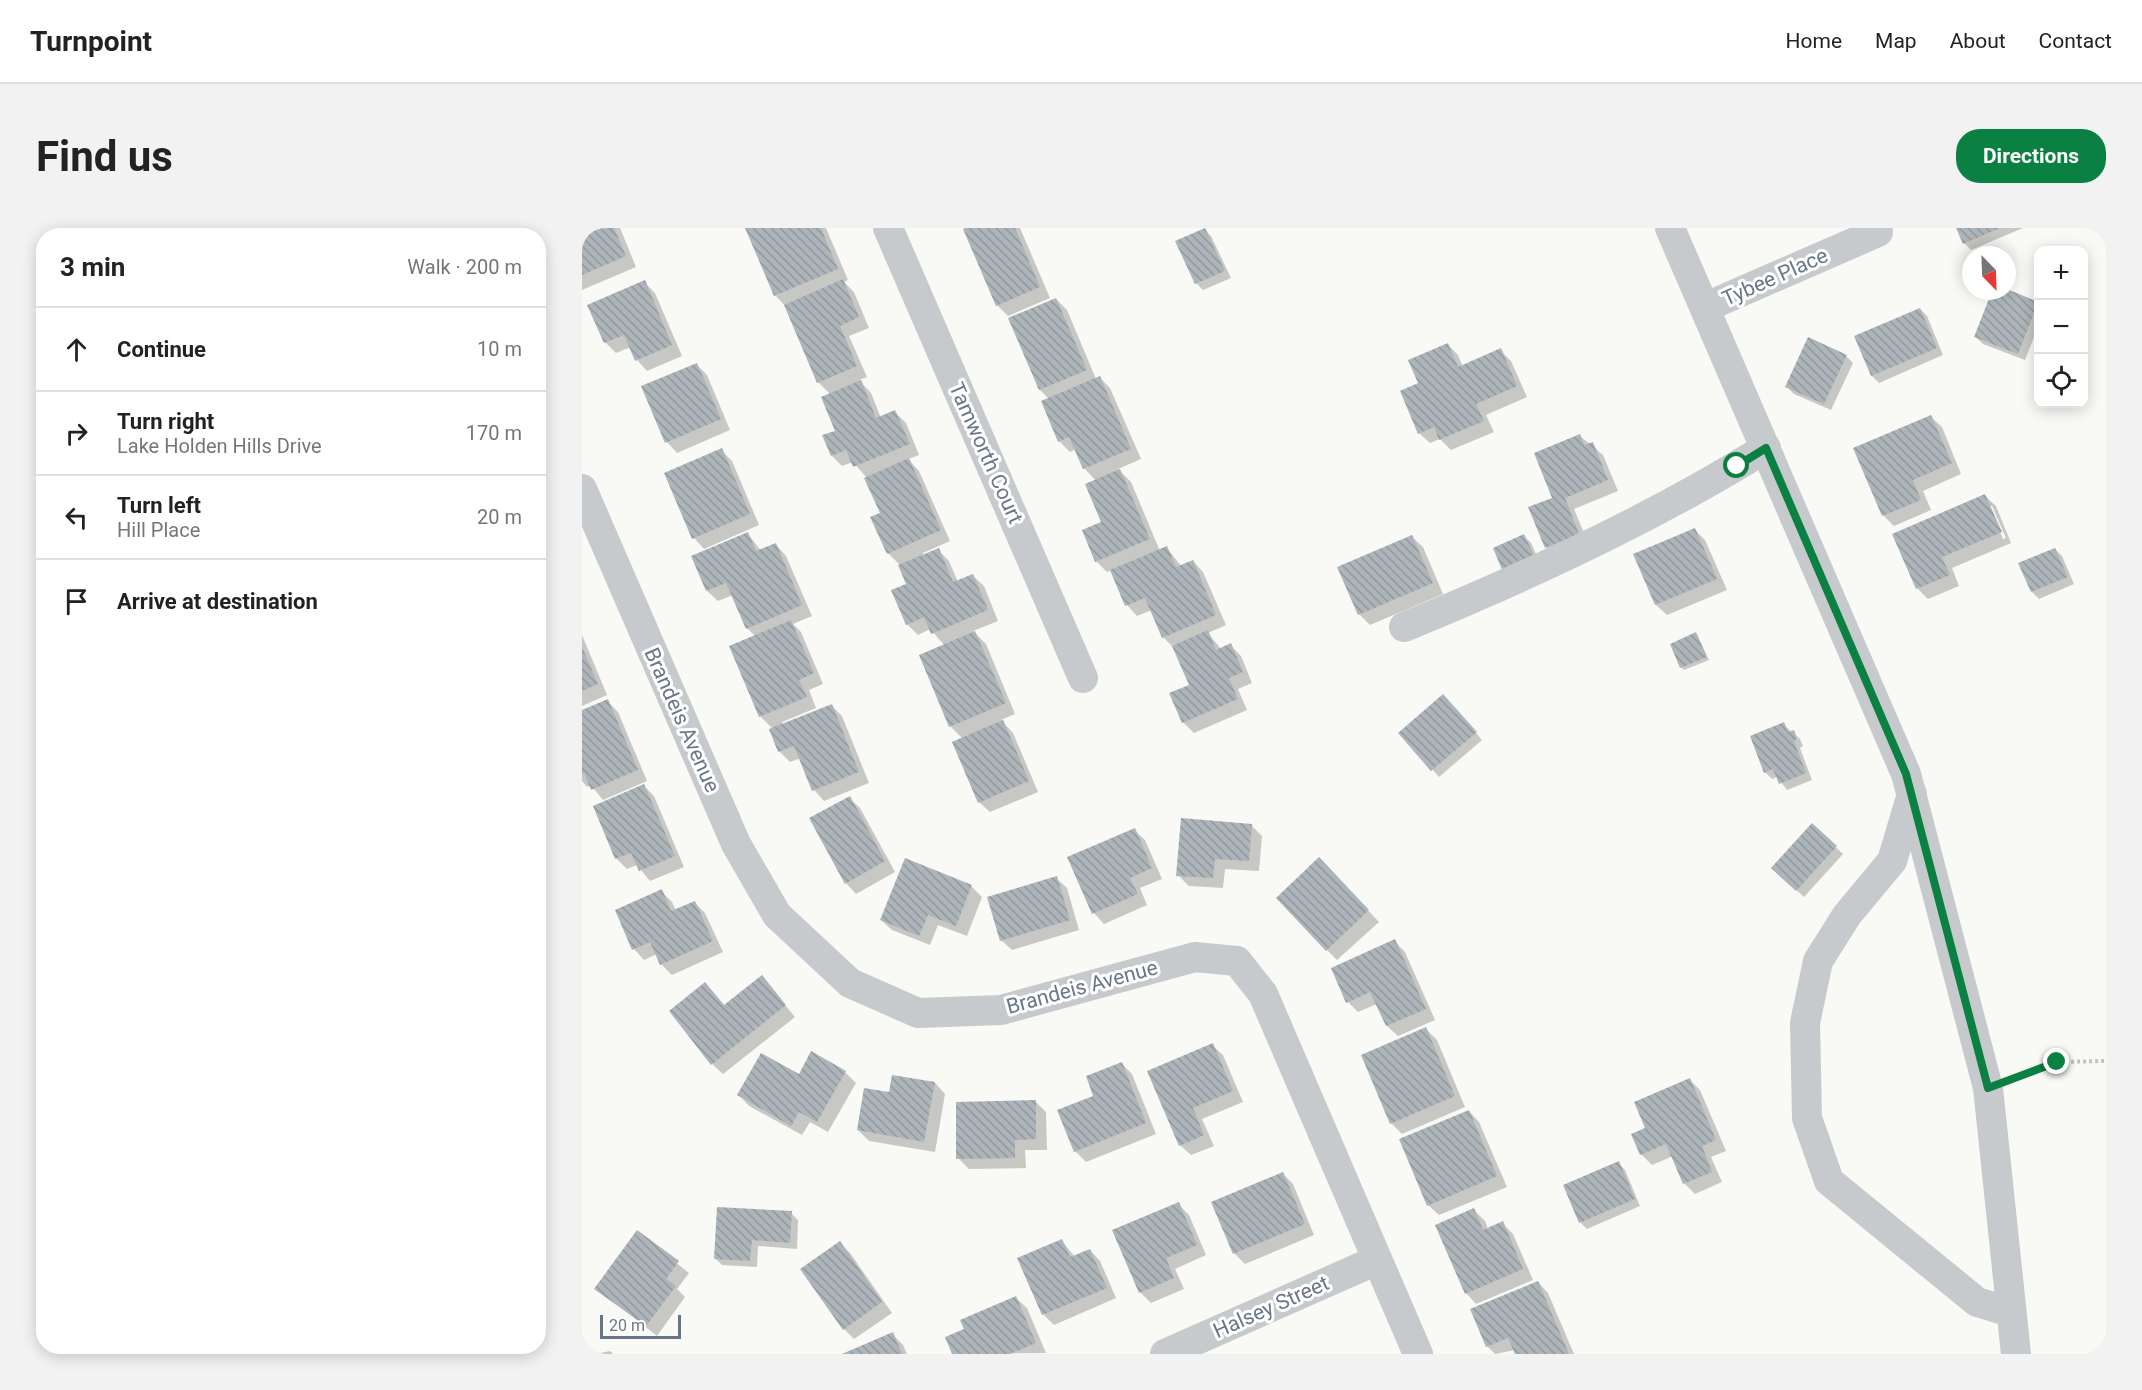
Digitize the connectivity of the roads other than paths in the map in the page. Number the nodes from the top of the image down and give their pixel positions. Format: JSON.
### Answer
{"nodes":[{"id":1,"x":888,"y":228,"type":"edge"},
{"id":2,"x":1670,"y":228,"type":"edge"},
{"id":3,"x":1878,"y":232,"type":"dead end"},
{"id":4,"x":1706,"y":308,"type":"junction"},
{"id":5,"x":1766,"y":448,"type":"junction"},
{"id":6,"x":582,"y":489,"type":"edge"},
{"id":7,"x":1404,"y":627,"type":"dead end"},
{"id":8,"x":1083,"y":678,"type":"dead end"},
{"id":9,"x":1912,"y":794,"type":"junction"},
{"id":10,"x":1377,"y":1260,"type":"junction"},
{"id":11,"x":2010,"y":1312,"type":"junction"},
{"id":12,"x":1165,"y":1354,"type":"edge"},
{"id":13,"x":1418,"y":1354,"type":"edge"},
{"id":14,"x":2016,"y":1354,"type":"edge"}],
"edges":[{"from":1,"to":8,"type":"street","name":"Tamworth Court"},
{"from":2,"to":4,"type":"street"},
{"from":3,"to":4,"type":"street","name":"Tybee Place"},
{"from":4,"to":5,"type":"street"},
{"from":5,"to":7,"type":"street"},
{"from":5,"to":9,"type":"street"},
{"from":6,"to":10,"type":"street","name":"Brandeis Avenue"},
{"from":9,"to":11,"type":"street"},
{"from":9,"to":11,"type":"street"},
{"from":10,"to":12,"type":"street","name":"Halsey Street"},
{"from":10,"to":13,"type":"street","name":"Brandeis Avenue"},
{"from":11,"to":14,"type":"street"}]}
